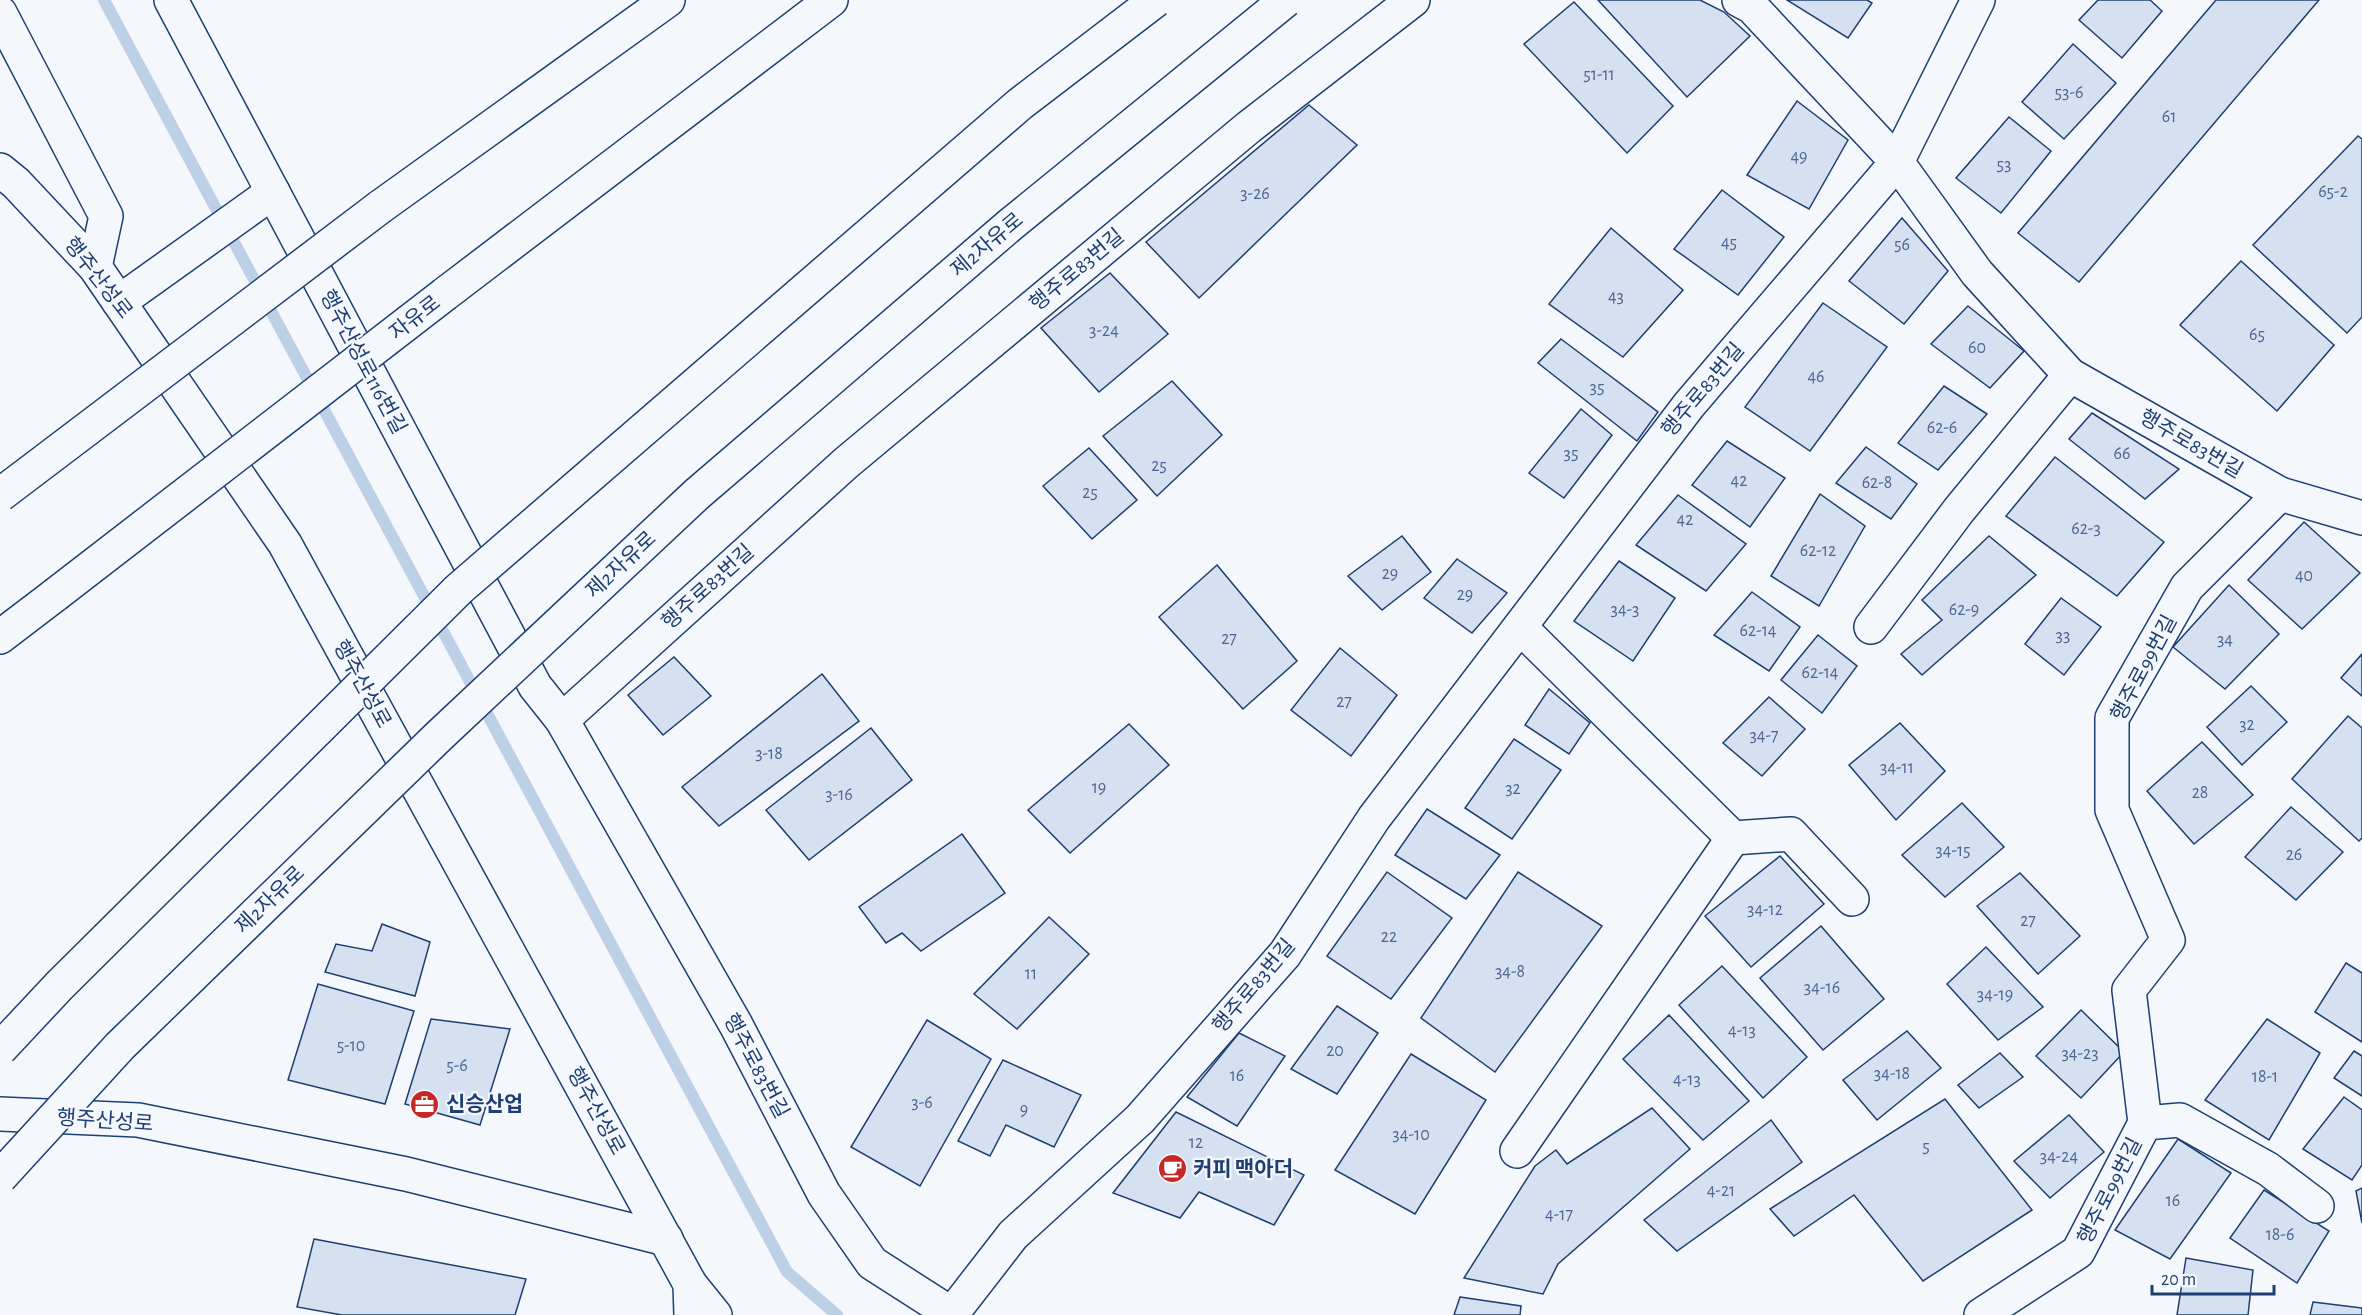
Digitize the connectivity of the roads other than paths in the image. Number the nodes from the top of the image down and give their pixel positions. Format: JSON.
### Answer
{"nodes":[{"id":1,"x":171,"y":0,"type":"edge"},
{"id":2,"x":668,"y":0,"type":"edge"},
{"id":3,"x":831,"y":0,"type":"edge"},
{"id":4,"x":1156,"y":0,"type":"edge"},
{"id":5,"x":1286,"y":0,"type":"edge"},
{"id":6,"x":1413,"y":0,"type":"edge"},
{"id":7,"x":1739,"y":0,"type":"edge"},
{"id":8,"x":1978,"y":0,"type":"edge"},
{"id":9,"x":0,"y":13,"type":"edge"},
{"id":10,"x":1898,"y":162,"type":"junction"},
{"id":11,"x":0,"y":170,"type":"edge"},
{"id":12,"x":273,"y":192,"type":"junction"},
{"id":13,"x":95,"y":267,"type":"junction"},
{"id":14,"x":119,"y":302,"type":"junction"},
{"id":15,"x":2070,"y":375,"type":"junction"},
{"id":16,"x":0,"y":495,"type":"edge"},
{"id":17,"x":2280,"y":495,"type":"junction"},
{"id":18,"x":2362,"y":518,"type":"edge"},
{"id":19,"x":1520,"y":627,"type":"junction"},
{"id":20,"x":1871,"y":627,"type":"dead end"},
{"id":21,"x":0,"y":637,"type":"edge"},
{"id":22,"x":562,"y":720,"type":"junction"},
{"id":23,"x":1733,"y":838,"type":"junction"},
{"id":24,"x":1852,"y":899,"type":"dead end"},
{"id":25,"x":0,"y":1049,"type":"edge"},
{"id":26,"x":0,"y":1114,"type":"edge"},
{"id":27,"x":2145,"y":1123,"type":"junction"},
{"id":28,"x":1517,"y":1151,"type":"dead end"},
{"id":29,"x":0,"y":1176,"type":"edge"},
{"id":30,"x":2317,"y":1206,"type":"dead end"},
{"id":31,"x":666,"y":1239,"type":"junction"},
{"id":32,"x":690,"y":1299,"type":"edge"},
{"id":33,"x":715,"y":1315,"type":"edge"},
{"id":34,"x":952,"y":1315,"type":"edge"},
{"id":35,"x":1981,"y":1315,"type":"edge"}],
"edges":[{"from":1,"to":12,"type":"main road","name":"행주산성로116번길"},
{"from":2,"to":16,"type":"main road","bridge":true},
{"from":3,"to":21,"type":"main road","name":"자유로","bridge":true},
{"from":4,"to":25,"type":"main road","bridge":true},
{"from":5,"to":29,"type":"main road","name":"제2자유로","bridge":true},
{"from":6,"to":22,"type":"main road","name":"행주로83번길"},
{"from":7,"to":10,"type":"main road","name":"행주로83번길"},
{"from":8,"to":10,"type":"main road"},
{"from":9,"to":13,"type":"main road"},
{"from":10,"to":15,"type":"main road","name":"행주로83번길"},
{"from":10,"to":19,"type":"main road","name":"행주로83번길"},
{"from":11,"to":13,"type":"main road","name":"행주산성로"},
{"from":12,"to":14,"type":"main road"},
{"from":12,"to":22,"type":"main road","name":"행주산성로116번길"},
{"from":13,"to":14,"type":"main road","name":"행주산성로"},
{"from":14,"to":31,"type":"main road","name":"행주산성로"},
{"from":15,"to":17,"type":"main road","name":"행주로83번길"},
{"from":15,"to":20,"type":"main road"},
{"from":17,"to":18,"type":"main road"},
{"from":17,"to":27,"type":"main road","name":"행주로99번길"},
{"from":19,"to":23,"type":"main road"},
{"from":19,"to":34,"type":"main road","name":"행주로83번길"},
{"from":22,"to":34,"type":"main road","name":"행주로83번길"},
{"from":23,"to":24,"type":"main road"},
{"from":23,"to":28,"type":"main road"},
{"from":26,"to":31,"type":"main road","name":"행주산성로"},
{"from":27,"to":30,"type":"main road","name":"행주로99번길"},
{"from":27,"to":35,"type":"main road","name":"행주로99번길"},
{"from":31,"to":32,"type":"main road","name":"행주산성로"},
{"from":32,"to":33,"type":"main road","name":"행주산성로"}]}
